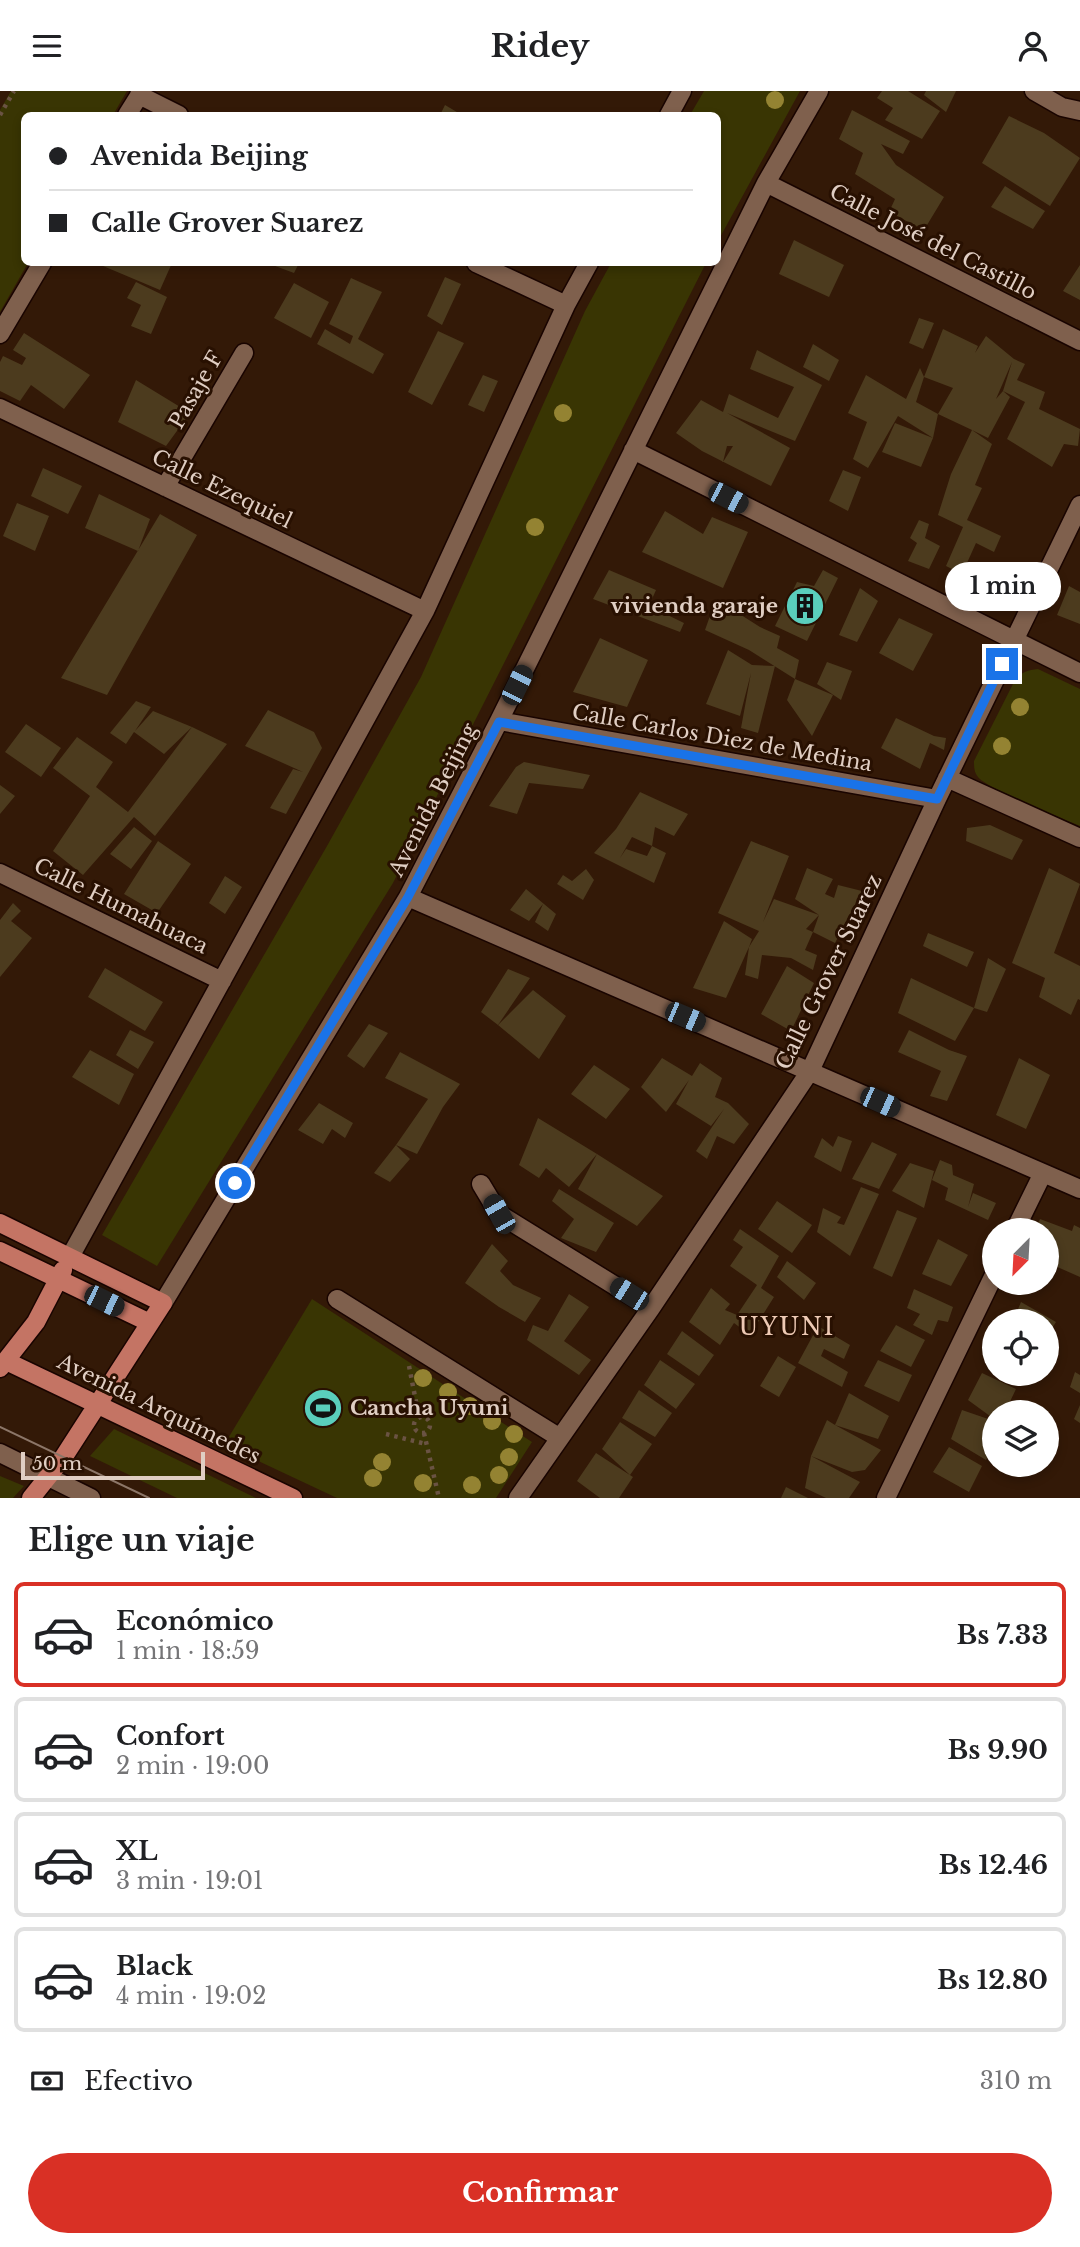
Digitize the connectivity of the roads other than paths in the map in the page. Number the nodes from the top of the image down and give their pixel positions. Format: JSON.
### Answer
{"nodes":[{"id":1,"x":682,"y":91,"type":"edge"},
{"id":2,"x":819,"y":91,"type":"edge"},
{"id":3,"x":1034,"y":91,"type":"edge"},
{"id":4,"x":1071,"y":91,"type":"edge"},
{"id":5,"x":141,"y":93,"type":"edge"},
{"id":6,"x":1062,"y":107,"type":"junction"},
{"id":7,"x":1080,"y":111,"type":"edge"},
{"id":8,"x":129,"y":112,"type":"edge"},
{"id":9,"x":174,"y":112,"type":"edge"},
{"id":10,"x":671,"y":112,"type":"edge"},
{"id":11,"x":766,"y":183,"type":"junction"},
{"id":12,"x":40,"y":266,"type":"edge"},
{"id":13,"x":482,"y":266,"type":"edge"},
{"id":14,"x":587,"y":266,"type":"edge"},
{"id":15,"x":566,"y":305,"type":"junction"},
{"id":16,"x":0,"y":334,"type":"edge"},
{"id":17,"x":1080,"y":341,"type":"edge"},
{"id":18,"x":244,"y":353,"type":"dead end"},
{"id":19,"x":0,"y":408,"type":"edge"},
{"id":20,"x":633,"y":450,"type":"junction"},
{"id":21,"x":165,"y":487,"type":"junction"},
{"id":22,"x":1080,"y":505,"type":"edge"},
{"id":23,"x":425,"y":611,"type":"junction"},
{"id":24,"x":1013,"y":641,"type":"junction"},
{"id":25,"x":1080,"y":673,"type":"edge"},
{"id":26,"x":499,"y":722,"type":"junction"},
{"id":27,"x":947,"y":778,"type":"junction"},
{"id":28,"x":937,"y":799,"type":"junction"},
{"id":29,"x":1080,"y":838,"type":"edge"},
{"id":30,"x":0,"y":873,"type":"edge"},
{"id":31,"x":408,"y":897,"type":"junction"},
{"id":32,"x":222,"y":981,"type":"junction"},
{"id":33,"x":810,"y":1071,"type":"junction"},
{"id":34,"x":1043,"y":1173,"type":"junction"},
{"id":35,"x":481,"y":1184,"type":"dead end"},
{"id":36,"x":1080,"y":1189,"type":"edge"},
{"id":37,"x":1021,"y":1218,"type":"edge"},
{"id":38,"x":0,"y":1223,"type":"edge"},
{"id":39,"x":0,"y":1251,"type":"edge"},
{"id":40,"x":70,"y":1257,"type":"junction"},
{"id":41,"x":58,"y":1279,"type":"junction"},
{"id":42,"x":984,"y":1295,"type":"edge"},
{"id":43,"x":337,"y":1299,"type":"dead end"},
{"id":44,"x":163,"y":1303,"type":"junction"},
{"id":45,"x":651,"y":1308,"type":"junction"},
{"id":46,"x":150,"y":1323,"type":"junction"},
{"id":47,"x":3,"y":1365,"type":"edge"},
{"id":48,"x":98,"y":1404,"type":"junction"},
{"id":49,"x":560,"y":1438,"type":"junction"},
{"id":50,"x":0,"y":1453,"type":"edge"},
{"id":51,"x":50,"y":1476,"type":"junction"},
{"id":52,"x":31,"y":1498,"type":"edge"},
{"id":53,"x":90,"y":1498,"type":"edge"},
{"id":54,"x":293,"y":1498,"type":"edge"},
{"id":55,"x":518,"y":1498,"type":"edge"},
{"id":56,"x":886,"y":1498,"type":"edge"}],
"edges":[{"from":1,"to":10,"type":"street"},
{"from":2,"to":11,"type":"street","name":"Avenida Beijing"},
{"from":3,"to":6,"type":"street"},
{"from":4,"to":6,"type":"street"},
{"from":5,"to":8,"type":"street"},
{"from":5,"to":9,"type":"street"},
{"from":6,"to":7,"type":"street"},
{"from":11,"to":17,"type":"street","name":"Calle José del Castillo"},
{"from":11,"to":20,"type":"street","name":"Avenida Beijing"},
{"from":12,"to":16,"type":"street"},
{"from":13,"to":15,"type":"street"},
{"from":14,"to":15,"type":"street"},
{"from":15,"to":23,"type":"street"},
{"from":18,"to":21,"type":"street","name":"Pasaje F"},
{"from":19,"to":21,"type":"street","name":"Calle Ezequiel"},
{"from":20,"to":24,"type":"street"},
{"from":20,"to":26,"type":"street","name":"Avenida Beijing"},
{"from":21,"to":23,"type":"street","name":"Calle Ezequiel"},
{"from":22,"to":24,"type":"street","name":"Calle Grover Suarez"},
{"from":23,"to":32,"type":"street"},
{"from":24,"to":25,"type":"street"},
{"from":24,"to":27,"type":"street","name":"Calle Grover Suarez"},
{"from":26,"to":28,"type":"street","name":"Calle Carlos Diez de Medina"},
{"from":26,"to":31,"type":"street","name":"Avenida Beijing"},
{"from":27,"to":28,"type":"street","name":"Calle Grover Suarez"},
{"from":27,"to":29,"type":"street"},
{"from":28,"to":33,"type":"street","name":"Calle Grover Suarez"},
{"from":30,"to":32,"type":"street","name":"Calle Humahuaca"},
{"from":31,"to":33,"type":"street"},
{"from":31,"to":44,"type":"street","name":"Avenida Beijing"},
{"from":32,"to":40,"type":"street"},
{"from":33,"to":34,"type":"street"},
{"from":33,"to":45,"type":"street","name":"Calle Grover Suarez"},
{"from":34,"to":36,"type":"street"},
{"from":34,"to":37,"type":"street"},
{"from":35,"to":45,"type":"street"},
{"from":38,"to":40,"type":"main road"},
{"from":39,"to":41,"type":"main road"},
{"from":40,"to":41,"type":"main road"},
{"from":40,"to":44,"type":"main road"},
{"from":41,"to":46,"type":"main road"},
{"from":41,"to":47,"type":"main road"},
{"from":42,"to":56,"type":"street"},
{"from":43,"to":49,"type":"street"},
{"from":44,"to":46,"type":"main road","name":"Avenida Beijing"},
{"from":45,"to":49,"type":"street","name":"Calle Grover Suarez"},
{"from":46,"to":48,"type":"main road","name":"Avenida Beijing"},
{"from":47,"to":48,"type":"main road","name":"Avenida Arquímedes"},
{"from":48,"to":51,"type":"main road","name":"Avenida Beijing"},
{"from":48,"to":54,"type":"main road","name":"Avenida Arquímedes"},
{"from":49,"to":55,"type":"street","name":"Calle Grover Suarez"},
{"from":50,"to":51,"type":"street"},
{"from":51,"to":52,"type":"main road","name":"Avenida Beijing"},
{"from":51,"to":53,"type":"street"}]}
